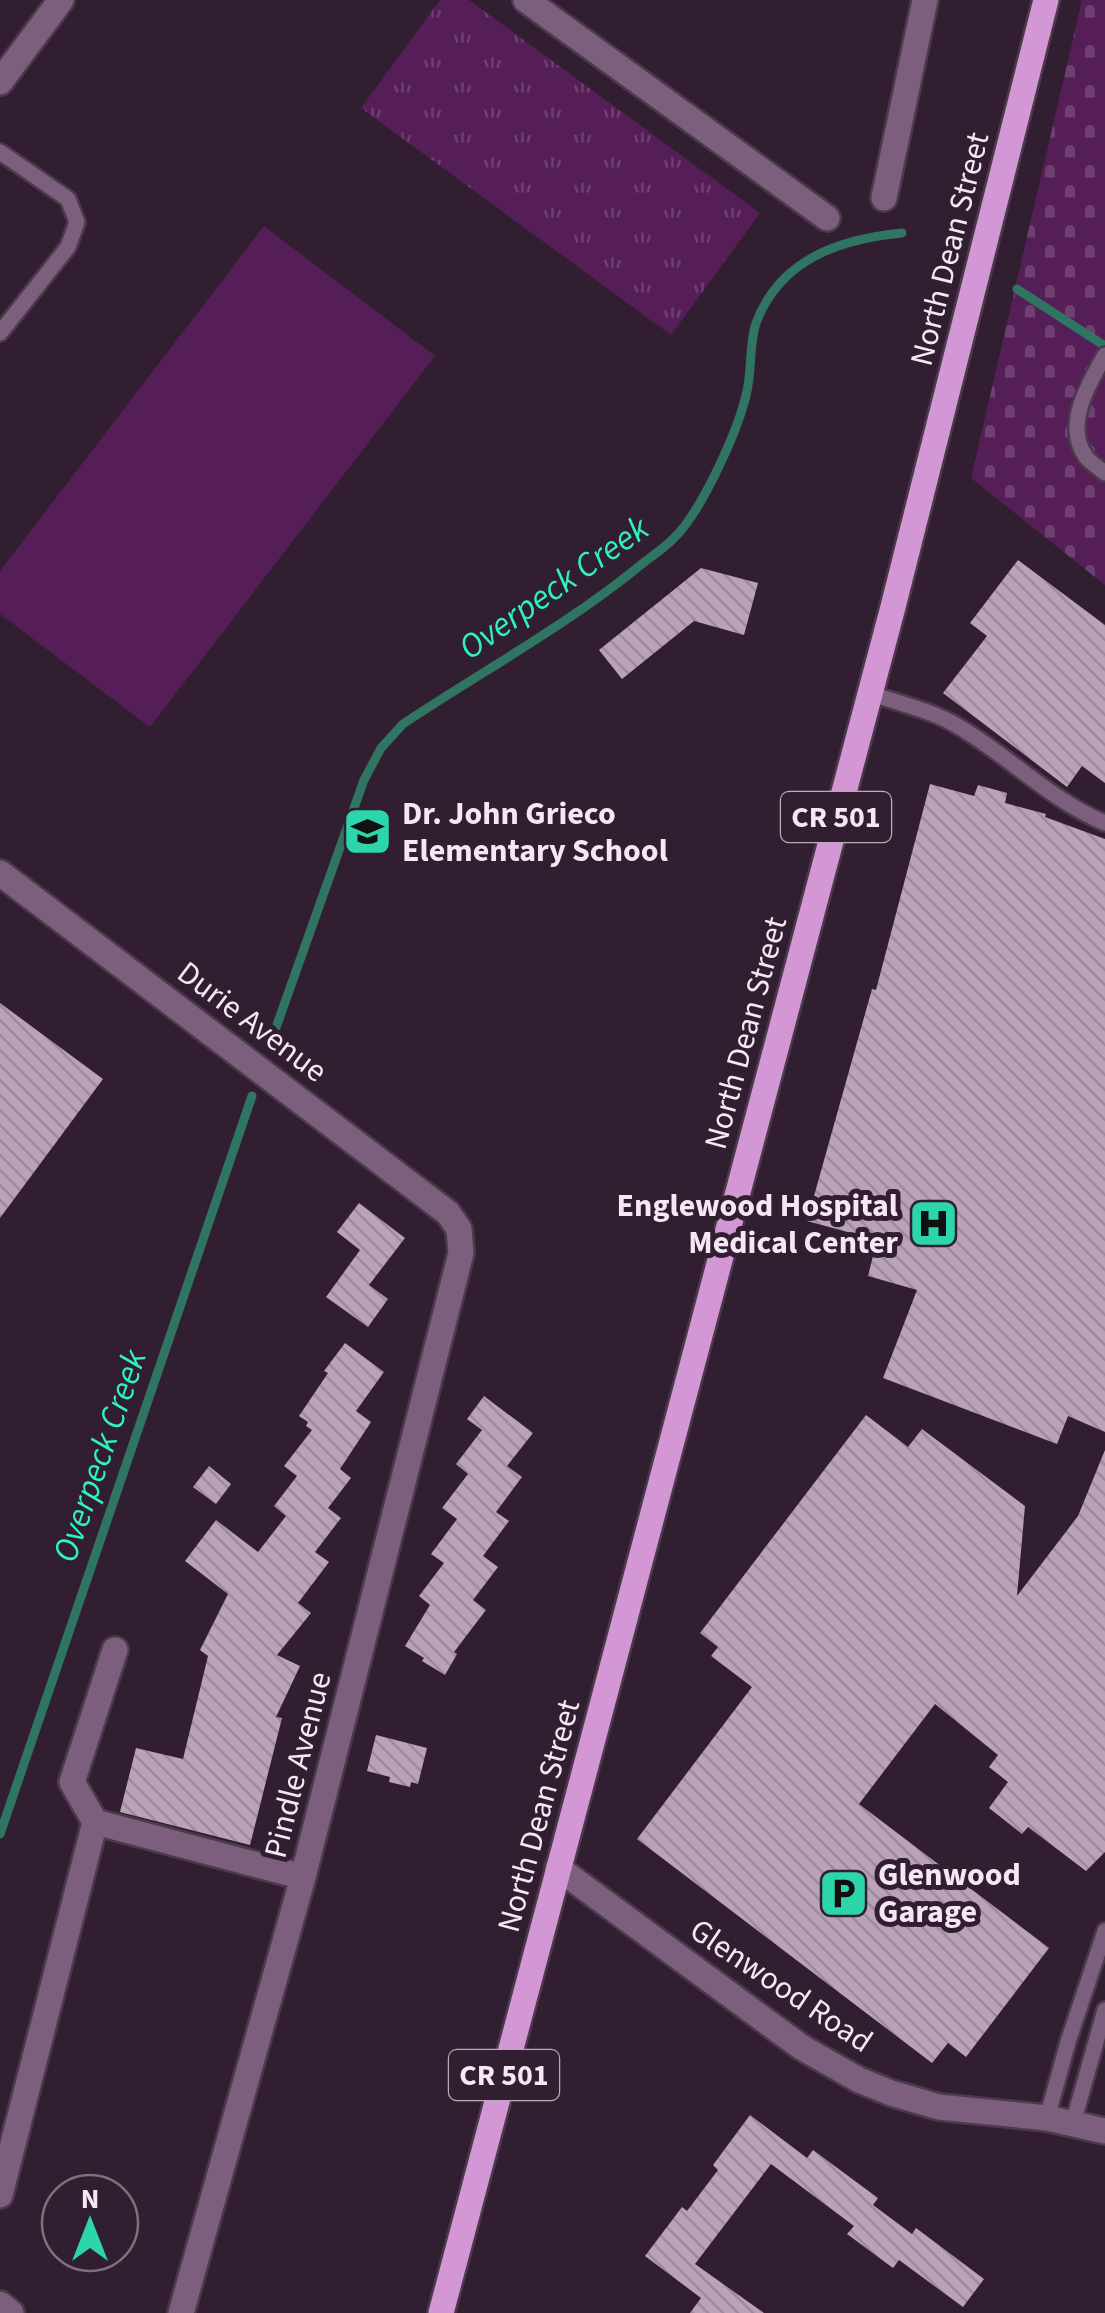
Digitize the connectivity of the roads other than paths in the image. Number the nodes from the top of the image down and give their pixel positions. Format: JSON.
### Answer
{"nodes":[{"id":1,"x":61,"y":0,"type":"edge"},
{"id":2,"x":526,"y":0,"type":"edge"},
{"id":3,"x":926,"y":0,"type":"edge"},
{"id":4,"x":1046,"y":0,"type":"edge"},
{"id":5,"x":0,"y":82,"type":"edge"},
{"id":6,"x":0,"y":152,"type":"edge"},
{"id":7,"x":884,"y":198,"type":"dead end"},
{"id":8,"x":826,"y":218,"type":"dead end"},
{"id":9,"x":0,"y":332,"type":"edge"},
{"id":10,"x":1101,"y":362,"type":"edge"},
{"id":11,"x":1105,"y":473,"type":"edge"},
{"id":12,"x":869,"y":694,"type":"junction"},
{"id":13,"x":1105,"y":823,"type":"edge"},
{"id":14,"x":0,"y":873,"type":"edge"},
{"id":15,"x":459,"y":1228,"type":"joint"},
{"id":16,"x":115,"y":1650,"type":"dead end"},
{"id":17,"x":94,"y":1822,"type":"junction"},
{"id":18,"x":558,"y":1868,"type":"junction"},
{"id":19,"x":303,"y":1877,"type":"junction"},
{"id":20,"x":1105,"y":1931,"type":"edge"},
{"id":21,"x":1105,"y":2010,"type":"edge"},
{"id":22,"x":1047,"y":2118,"type":"junction"},
{"id":23,"x":1073,"y":2123,"type":"junction"},
{"id":24,"x":1105,"y":2131,"type":"edge"},
{"id":25,"x":0,"y":2194,"type":"edge"},
{"id":26,"x":0,"y":2304,"type":"edge"},
{"id":27,"x":11,"y":2313,"type":"edge"},
{"id":28,"x":181,"y":2313,"type":"edge"},
{"id":29,"x":441,"y":2313,"type":"edge"}],
"edges":[{"from":1,"to":5,"type":"street"},
{"from":2,"to":8,"type":"street"},
{"from":3,"to":7,"type":"street"},
{"from":4,"to":12,"type":"main road","name":"North Dean Street","number":"CR 501"},
{"from":6,"to":9,"type":"lane"},
{"from":10,"to":11,"type":"lane"},
{"from":12,"to":13,"type":"lane"},
{"from":12,"to":18,"type":"main road","name":"North Dean Street","number":"CR 501"},
{"from":14,"to":15,"type":"street","name":"Durie Avenue"},
{"from":15,"to":19,"type":"street","name":"Pindle Avenue"},
{"from":16,"to":17,"type":"street"},
{"from":17,"to":19,"type":"street"},
{"from":17,"to":25,"type":"street"},
{"from":18,"to":22,"type":"street","name":"Glenwood Road"},
{"from":18,"to":29,"type":"main road","name":"North Dean Street","number":"CR 501"},
{"from":19,"to":28,"type":"street","name":"Pindle Avenue"},
{"from":20,"to":22,"type":"lane"},
{"from":21,"to":23,"type":"lane"},
{"from":22,"to":23,"type":"street","name":"Glenwood Road"},
{"from":23,"to":24,"type":"street","name":"Glenwood Road"},
{"from":26,"to":27,"type":"street"}]}
